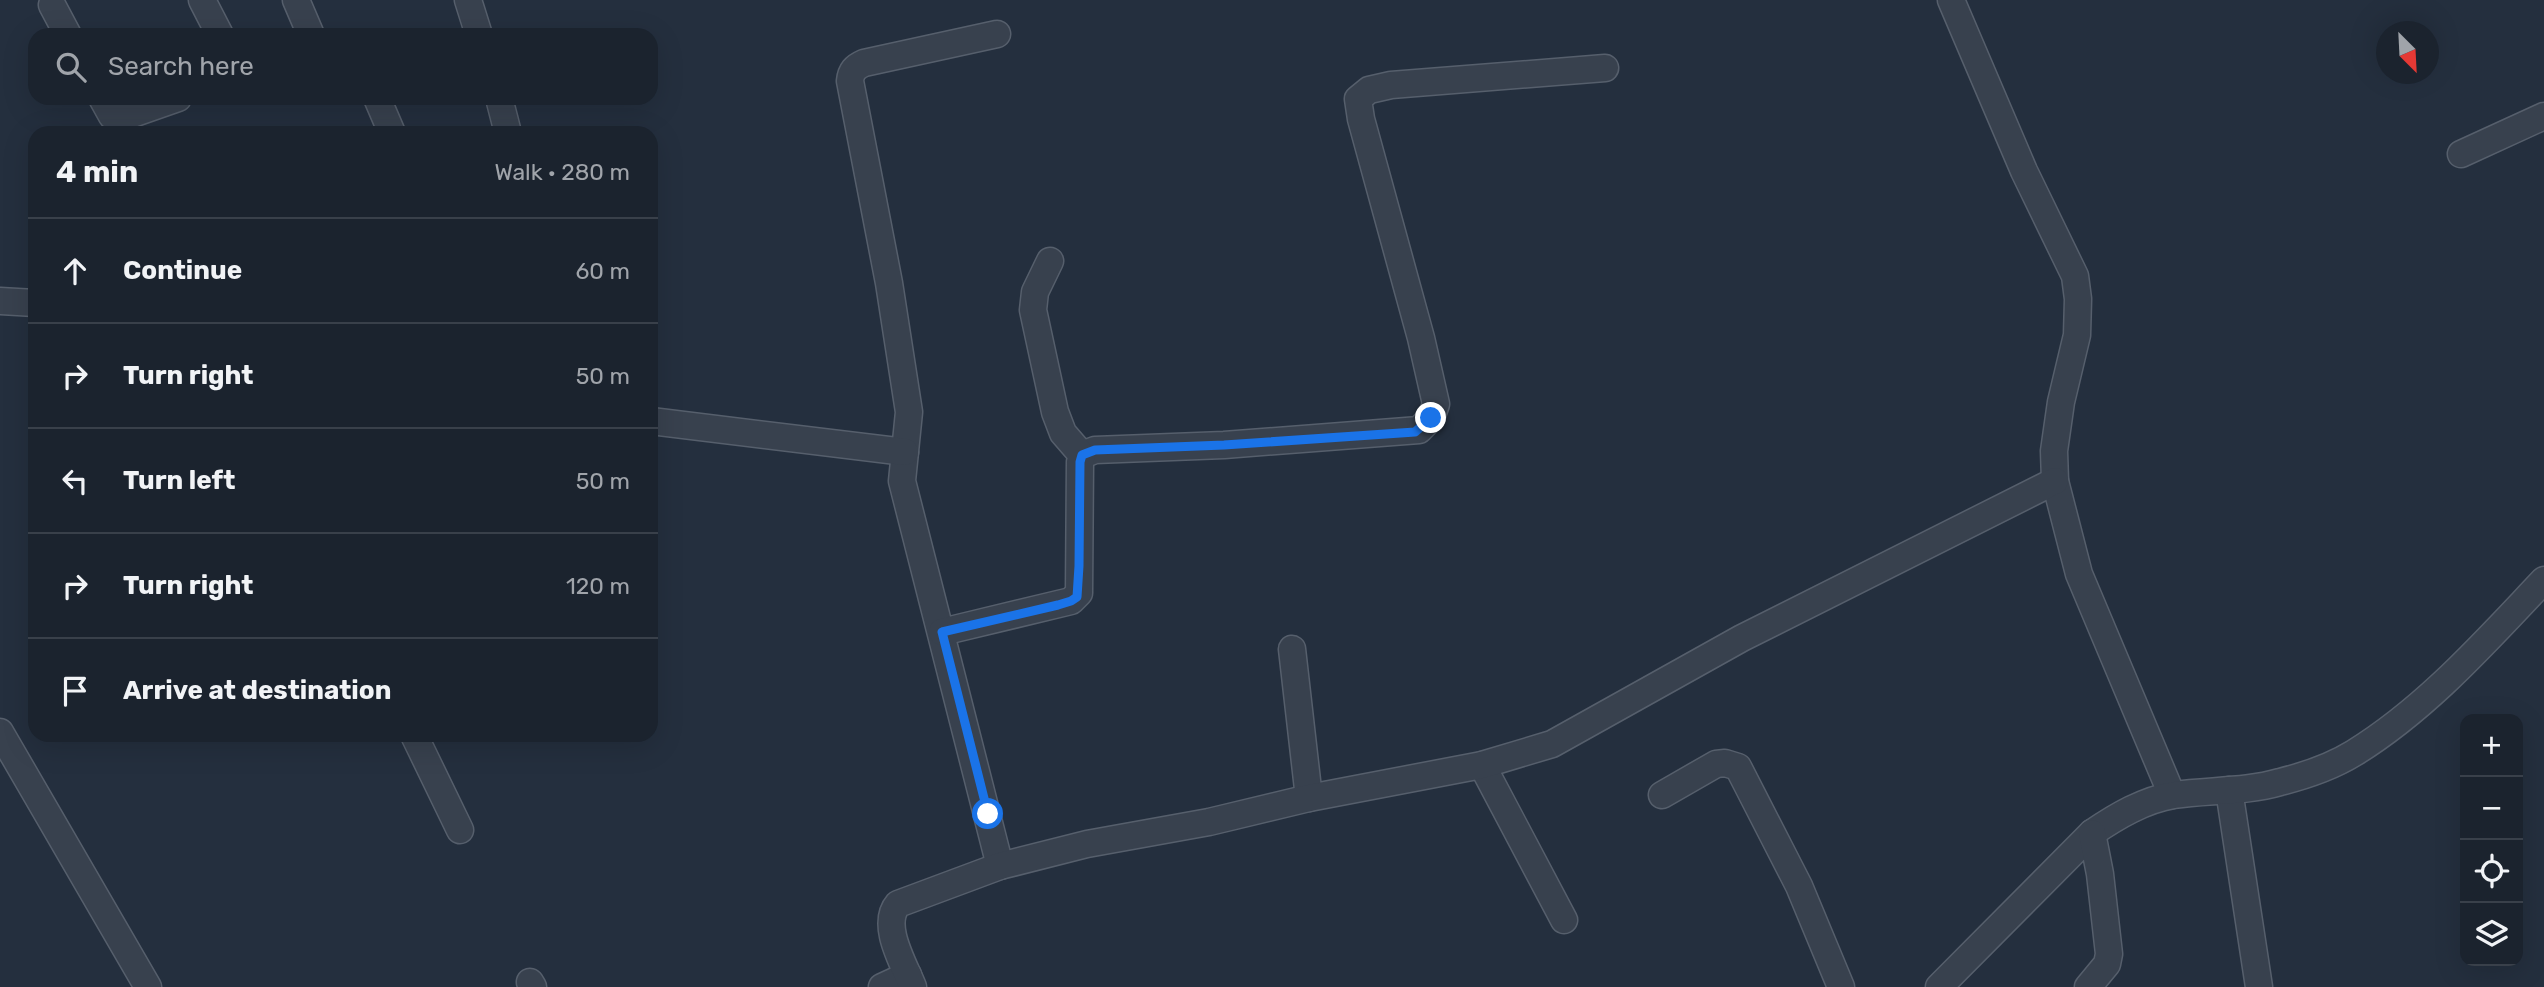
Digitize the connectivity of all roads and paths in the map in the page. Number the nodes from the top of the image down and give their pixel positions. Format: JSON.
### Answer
{"nodes":[{"id":1,"x":202,"y":0,"type":"edge"},
{"id":2,"x":296,"y":0,"type":"edge"},
{"id":3,"x":468,"y":0,"type":"edge"},
{"id":4,"x":1951,"y":0,"type":"edge"},
{"id":5,"x":52,"y":5,"type":"dead end"},
{"id":6,"x":64,"y":28,"type":"edge"},
{"id":7,"x":216,"y":28,"type":"edge"},
{"id":8,"x":308,"y":28,"type":"edge"},
{"id":9,"x":477,"y":28,"type":"edge"},
{"id":10,"x":997,"y":34,"type":"dead end"},
{"id":11,"x":1605,"y":68,"type":"dead end"},
{"id":12,"x":106,"y":105,"type":"edge"},
{"id":13,"x":158,"y":105,"type":"edge"},
{"id":14,"x":380,"y":105,"type":"edge"},
{"id":15,"x":501,"y":105,"type":"edge"},
{"id":16,"x":2544,"y":116,"type":"edge"},
{"id":17,"x":389,"y":126,"type":"edge"},
{"id":18,"x":506,"y":126,"type":"edge"},
{"id":19,"x":2461,"y":154,"type":"dead end"},
{"id":20,"x":1050,"y":261,"type":"dead end"},
{"id":21,"x":0,"y":301,"type":"edge"},
{"id":22,"x":28,"y":303,"type":"edge"},
{"id":23,"x":658,"y":422,"type":"edge"},
{"id":24,"x":905,"y":452,"type":"junction"},
{"id":25,"x":1082,"y":455,"type":"junction"},
{"id":26,"x":2055,"y":481,"type":"junction"},
{"id":27,"x":2544,"y":580,"type":"edge"},
{"id":28,"x":942,"y":632,"type":"junction"},
{"id":29,"x":1292,"y":649,"type":"dead end"},
{"id":30,"x":0,"y":732,"type":"edge"},
{"id":31,"x":417,"y":742,"type":"edge"},
{"id":32,"x":1482,"y":765,"type":"junction"},
{"id":33,"x":2229,"y":790,"type":"junction"},
{"id":34,"x":1662,"y":795,"type":"dead end"},
{"id":35,"x":2172,"y":795,"type":"junction"},
{"id":36,"x":1309,"y":798,"type":"junction"},
{"id":37,"x":460,"y":830,"type":"dead end"},
{"id":38,"x":2092,"y":833,"type":"junction"},
{"id":39,"x":1000,"y":866,"type":"junction"},
{"id":40,"x":1563,"y":920,"type":"dead end"},
{"id":41,"x":911,"y":981,"type":"edge"},
{"id":42,"x":148,"y":987,"type":"edge"},
{"id":43,"x":882,"y":987,"type":"edge"},
{"id":44,"x":1841,"y":987,"type":"edge"},
{"id":45,"x":1939,"y":987,"type":"edge"},
{"id":46,"x":2088,"y":987,"type":"edge"},
{"id":47,"x":2259,"y":987,"type":"edge"}],
"edges":[{"from":1,"to":7,"type":"street"},
{"from":2,"to":8,"type":"street"},
{"from":3,"to":9,"type":"street"},
{"from":4,"to":26,"type":"street"},
{"from":5,"to":6,"type":"street"},
{"from":10,"to":24,"type":"street"},
{"from":11,"to":25,"type":"street"},
{"from":12,"to":13,"type":"street"},
{"from":14,"to":17,"type":"street"},
{"from":15,"to":18,"type":"street"},
{"from":16,"to":19,"type":"street"},
{"from":20,"to":25,"type":"street"},
{"from":21,"to":22,"type":"street"},
{"from":23,"to":24,"type":"street"},
{"from":24,"to":28,"type":"street"},
{"from":25,"to":28,"type":"street"},
{"from":26,"to":32,"type":"street"},
{"from":26,"to":35,"type":"street"},
{"from":27,"to":33,"type":"street"},
{"from":28,"to":39,"type":"street"},
{"from":29,"to":36,"type":"street"},
{"from":30,"to":42,"type":"street"},
{"from":31,"to":37,"type":"street"},
{"from":32,"to":36,"type":"street"},
{"from":32,"to":40,"type":"street"},
{"from":33,"to":35,"type":"street"},
{"from":33,"to":47,"type":"street"},
{"from":34,"to":44,"type":"street"},
{"from":35,"to":38,"type":"street"},
{"from":36,"to":39,"type":"street"},
{"from":38,"to":45,"type":"street"},
{"from":38,"to":46,"type":"street"},
{"from":39,"to":41,"type":"street"},
{"from":41,"to":43,"type":"street"}]}
